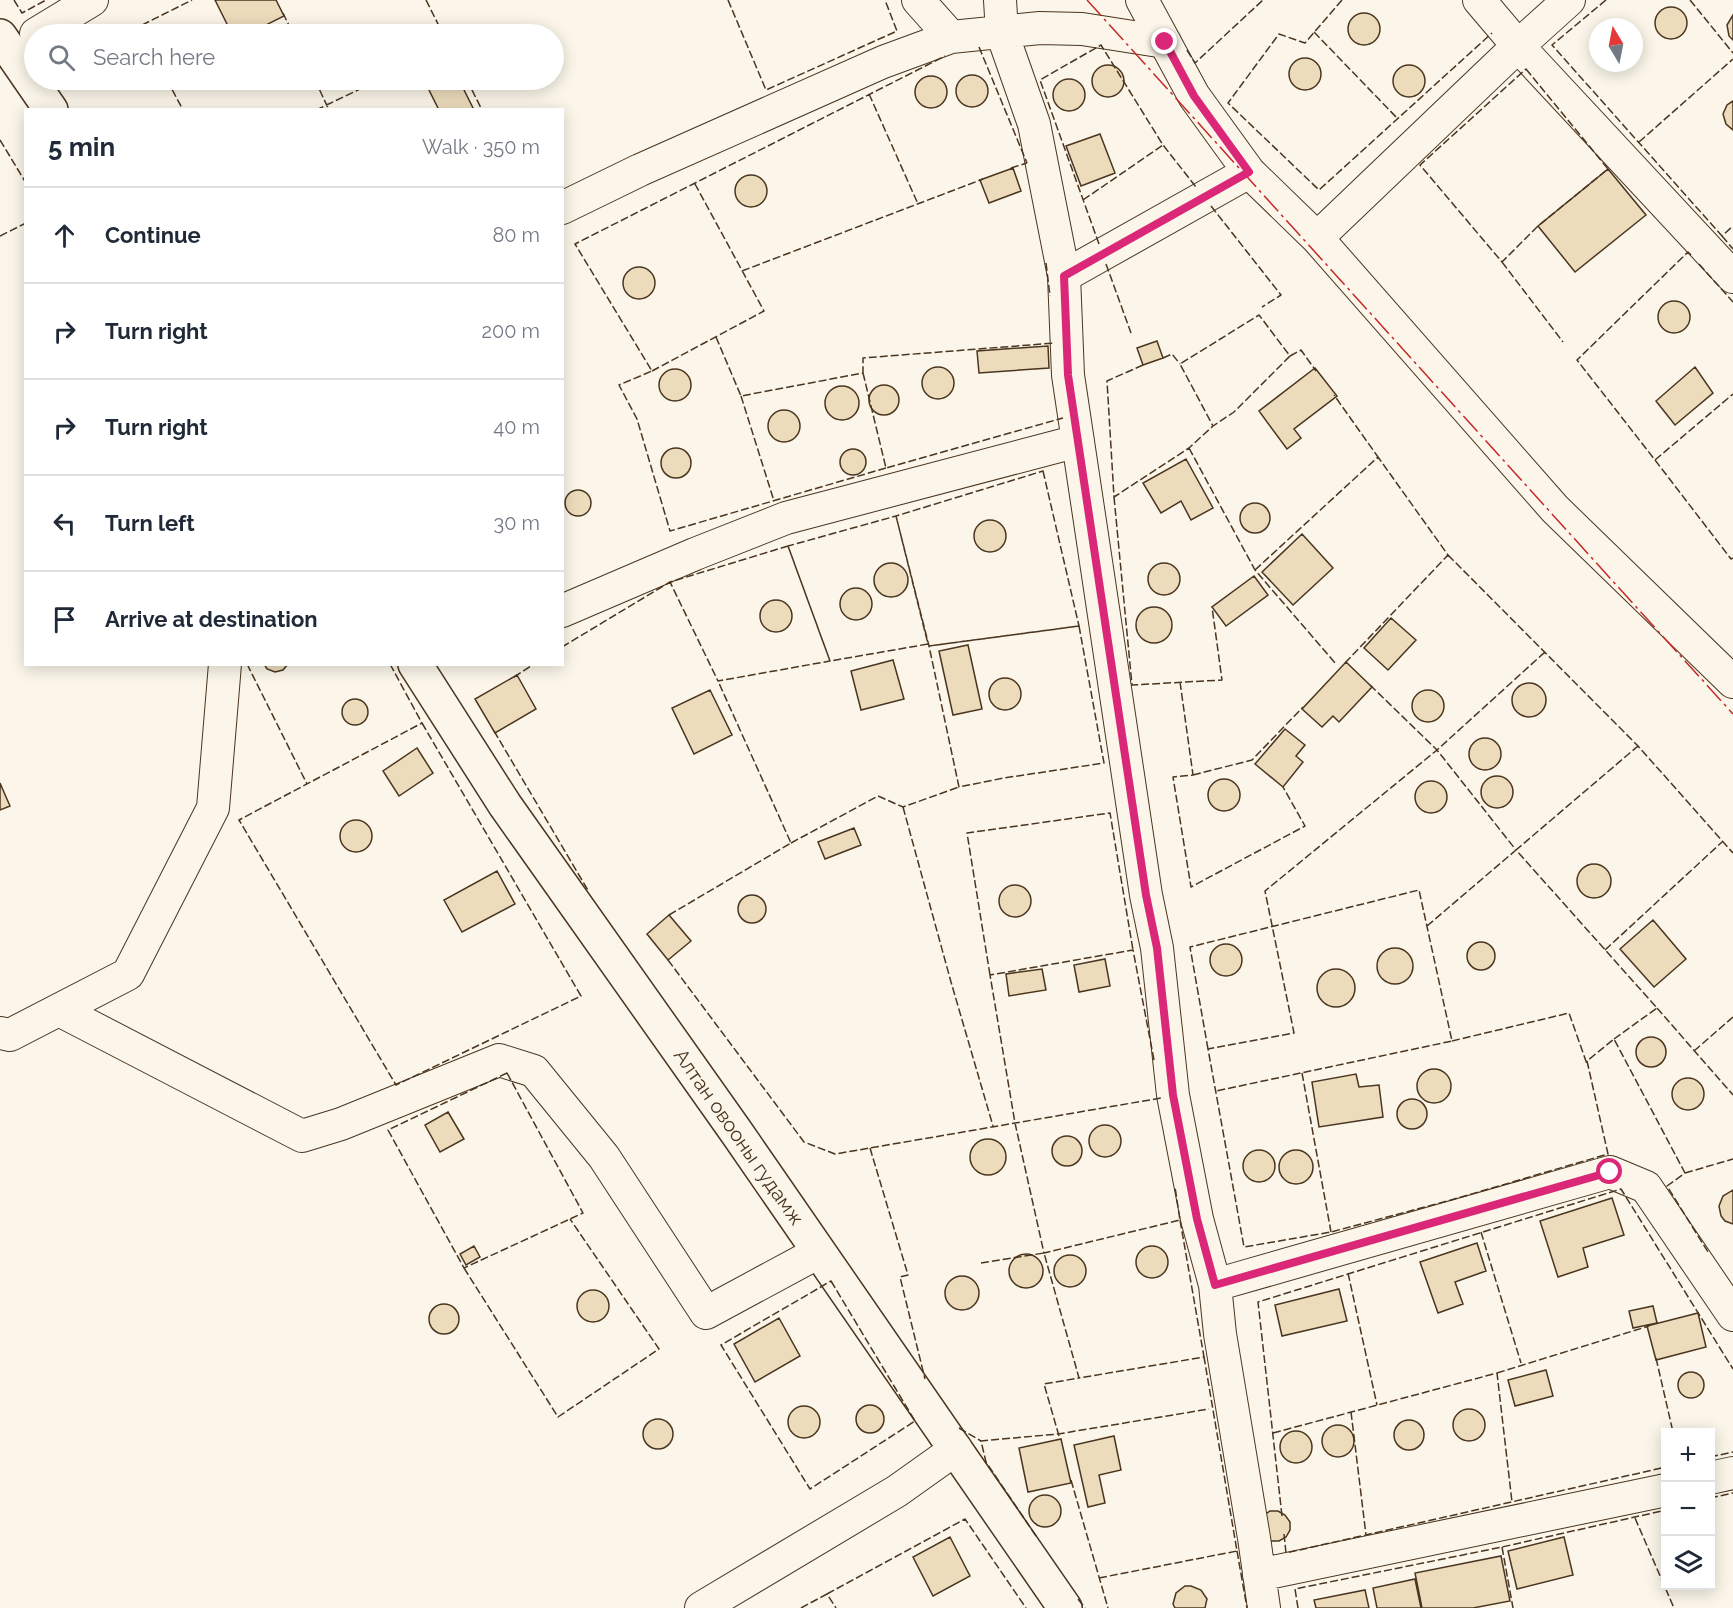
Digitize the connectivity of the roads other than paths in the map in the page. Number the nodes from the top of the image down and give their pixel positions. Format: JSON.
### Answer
{"nodes":[{"id":1,"x":92,"y":0,"type":"edge"},
{"id":2,"x":918,"y":0,"type":"edge"},
{"id":3,"x":1000,"y":0,"type":"edge"},
{"id":4,"x":1142,"y":0,"type":"edge"},
{"id":5,"x":1479,"y":0,"type":"edge"},
{"id":6,"x":1569,"y":0,"type":"edge"},
{"id":7,"x":49,"y":24,"type":"edge"},
{"id":8,"x":1002,"y":33,"type":"junction"},
{"id":9,"x":951,"y":38,"type":"junction"},
{"id":10,"x":16,"y":42,"type":"edge"},
{"id":11,"x":1165,"y":42,"type":"junction"},
{"id":12,"x":1518,"y":46,"type":"junction"},
{"id":13,"x":24,"y":58,"type":"edge"},
{"id":14,"x":41,"y":90,"type":"edge"},
{"id":15,"x":50,"y":108,"type":"edge"},
{"id":16,"x":1249,"y":172,"type":"junction"},
{"id":17,"x":564,"y":207,"type":"edge"},
{"id":18,"x":1317,"y":238,"type":"junction"},
{"id":19,"x":1064,"y":276,"type":"junction"},
{"id":20,"x":1733,"y":278,"type":"edge"},
{"id":21,"x":1078,"y":441,"type":"junction"},
{"id":22,"x":564,"y":610,"type":"edge"},
{"id":23,"x":225,"y":666,"type":"edge"},
{"id":24,"x":424,"y":667,"type":"edge"},
{"id":25,"x":1733,"y":682,"type":"edge"},
{"id":26,"x":59,"y":1010,"type":"junction"},
{"id":27,"x":0,"y":1033,"type":"edge"},
{"id":28,"x":819,"y":1252,"type":"junction"},
{"id":29,"x":1215,"y":1285,"type":"junction"},
{"id":30,"x":1733,"y":1315,"type":"edge"},
{"id":31,"x":956,"y":1449,"type":"junction"},
{"id":32,"x":1733,"y":1473,"type":"edge"},
{"id":33,"x":1715,"y":1477,"type":"edge"},
{"id":34,"x":1661,"y":1491,"type":"edge"},
{"id":35,"x":1259,"y":1575,"type":"junction"},
{"id":36,"x":701,"y":1608,"type":"edge"},
{"id":37,"x":1065,"y":1608,"type":"edge"},
{"id":38,"x":1264,"y":1608,"type":"edge"}],
"edges":[{"from":1,"to":7,"type":"street"},
{"from":2,"to":9,"type":"street"},
{"from":3,"to":8,"type":"street"},
{"from":4,"to":11,"type":"street"},
{"from":5,"to":12,"type":"street"},
{"from":6,"to":12,"type":"street"},
{"from":8,"to":9,"type":"street"},
{"from":8,"to":11,"type":"street"},
{"from":8,"to":19,"type":"street"},
{"from":9,"to":17,"type":"street"},
{"from":10,"to":13,"type":"main road"},
{"from":11,"to":16,"type":"street"},
{"from":12,"to":18,"type":"street"},
{"from":12,"to":20,"type":"street"},
{"from":14,"to":15,"type":"main road"},
{"from":16,"to":18,"type":"street"},
{"from":16,"to":19,"type":"street"},
{"from":18,"to":25,"type":"street"},
{"from":19,"to":21,"type":"street"},
{"from":21,"to":22,"type":"street"},
{"from":21,"to":29,"type":"street"},
{"from":23,"to":26,"type":"street"},
{"from":24,"to":28,"type":"main road","name":"Алтан овооны гудамж"},
{"from":26,"to":27,"type":"street"},
{"from":26,"to":28,"type":"street"},
{"from":28,"to":31,"type":"main road","name":"Алтан овооны гудамж"},
{"from":29,"to":30,"type":"street"},
{"from":29,"to":35,"type":"street"},
{"from":31,"to":36,"type":"street"},
{"from":31,"to":37,"type":"main road","name":"Алтан овооны гудамж"},
{"from":32,"to":33,"type":"street"},
{"from":34,"to":35,"type":"street"},
{"from":35,"to":38,"type":"street"}]}
